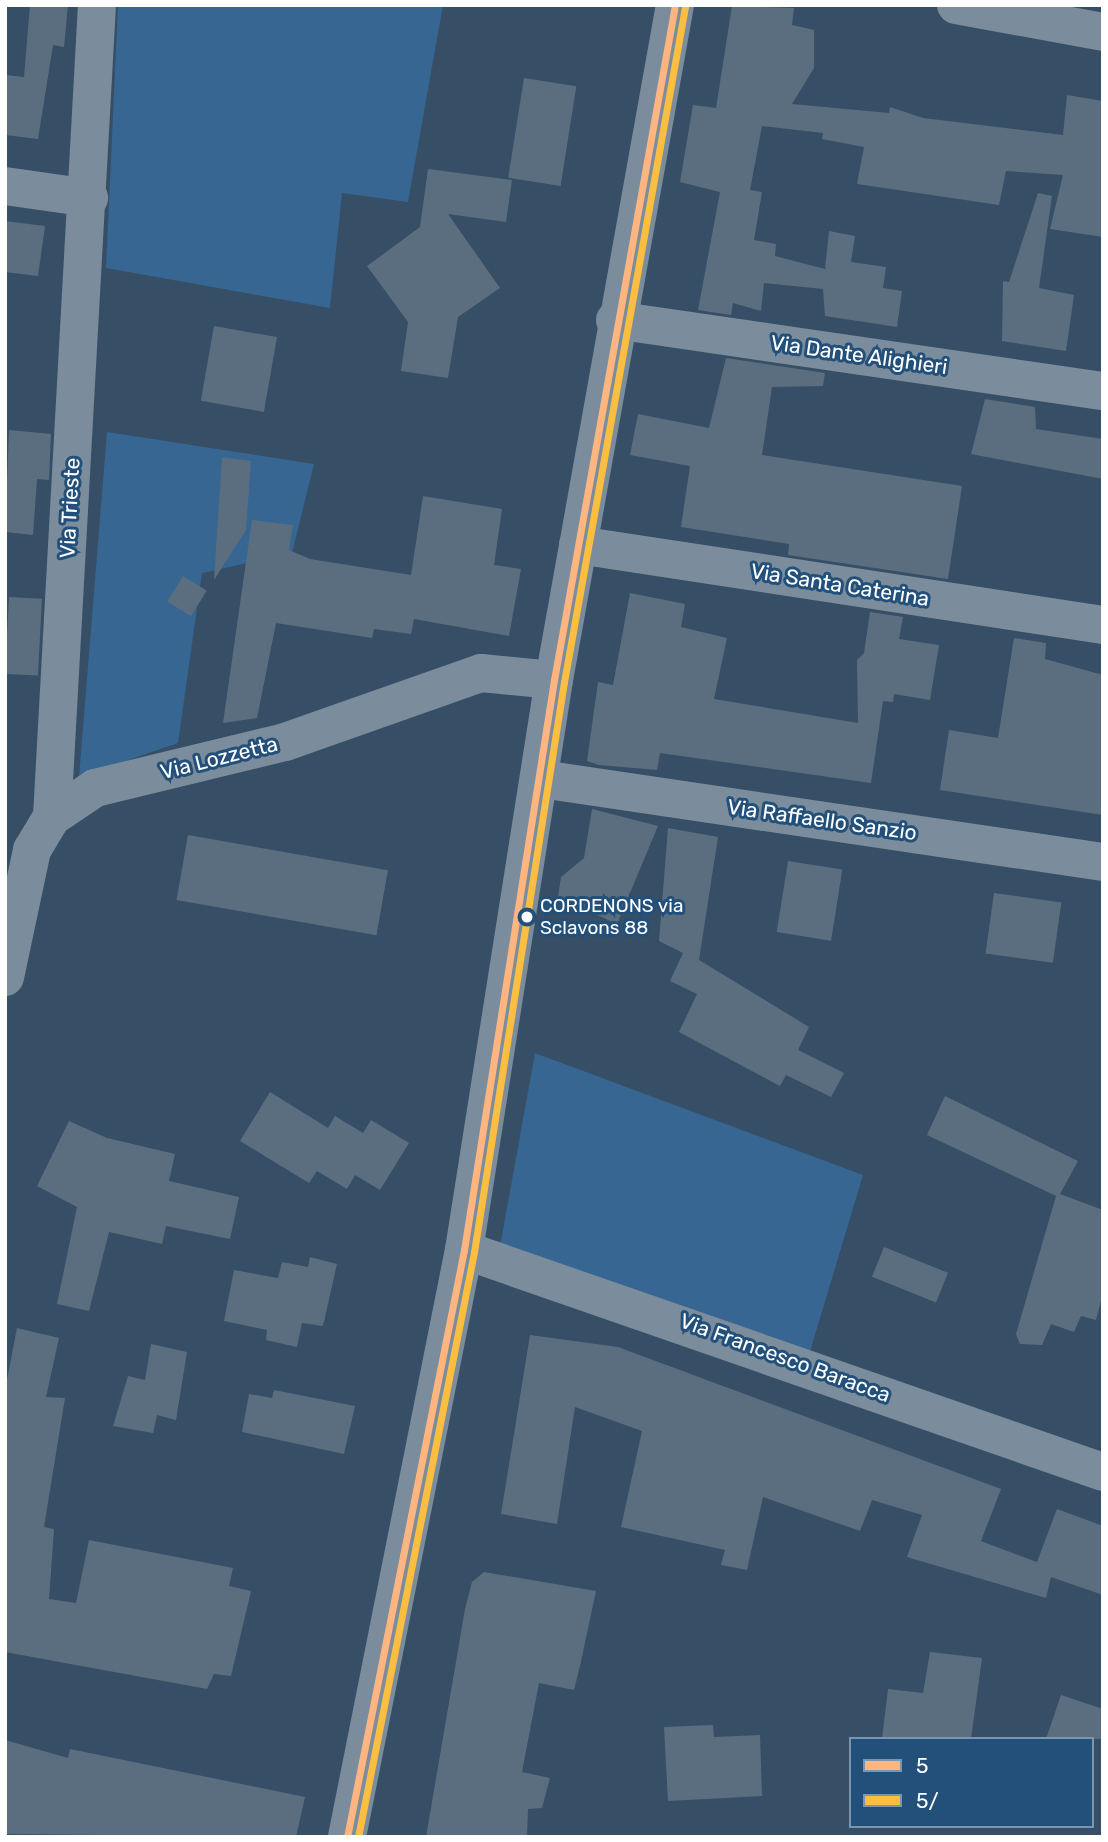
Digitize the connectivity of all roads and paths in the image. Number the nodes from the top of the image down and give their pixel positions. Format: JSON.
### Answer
{"nodes":[{"id":1,"x":97,"y":5,"type":"edge"},
{"id":2,"x":675,"y":5,"type":"edge"},
{"id":3,"x":956,"y":5,"type":"edge"},
{"id":4,"x":1103,"y":32,"type":"edge"},
{"id":5,"x":5,"y":186,"type":"edge"},
{"id":6,"x":89,"y":198,"type":"junction"},
{"id":7,"x":615,"y":320,"type":"junction"},
{"id":8,"x":1103,"y":391,"type":"edge"},
{"id":9,"x":578,"y":545,"type":"junction"},
{"id":10,"x":1103,"y":625,"type":"edge"},
{"id":11,"x":554,"y":680,"type":"junction"},
{"id":12,"x":541,"y":779,"type":"junction"},
{"id":13,"x":52,"y":817,"type":"junction"},
{"id":14,"x":19,"y":848,"type":"edge"},
{"id":15,"x":1103,"y":862,"type":"edge"},
{"id":16,"x":5,"y":977,"type":"edge"},
{"id":17,"x":464,"y":1250,"type":"junction"},
{"id":18,"x":1103,"y":1472,"type":"edge"},
{"id":19,"x":347,"y":1837,"type":"edge"}],
"edges":[{"from":1,"to":6,"type":"street","name":"Via Trieste"},
{"from":2,"to":7,"type":"street"},
{"from":3,"to":4,"type":"street"},
{"from":5,"to":6,"type":"street"},
{"from":6,"to":13,"type":"street","name":"Via Trieste"},
{"from":7,"to":8,"type":"street","name":"Via Dante Alighieri"},
{"from":7,"to":9,"type":"street"},
{"from":9,"to":10,"type":"street","name":"Via Santa Caterina"},
{"from":9,"to":11,"type":"street"},
{"from":11,"to":12,"type":"street"},
{"from":11,"to":13,"type":"street","name":"Via Lozzetta"},
{"from":12,"to":15,"type":"street","name":"Via Raffaello Sanzio"},
{"from":12,"to":17,"type":"street"},
{"from":13,"to":14,"type":"street","name":"Via Lozzetta"},
{"from":14,"to":16,"type":"street","name":"Via Lozzetta"},
{"from":17,"to":18,"type":"street","name":"Via Francesco Baracca"},
{"from":17,"to":19,"type":"street"}]}
